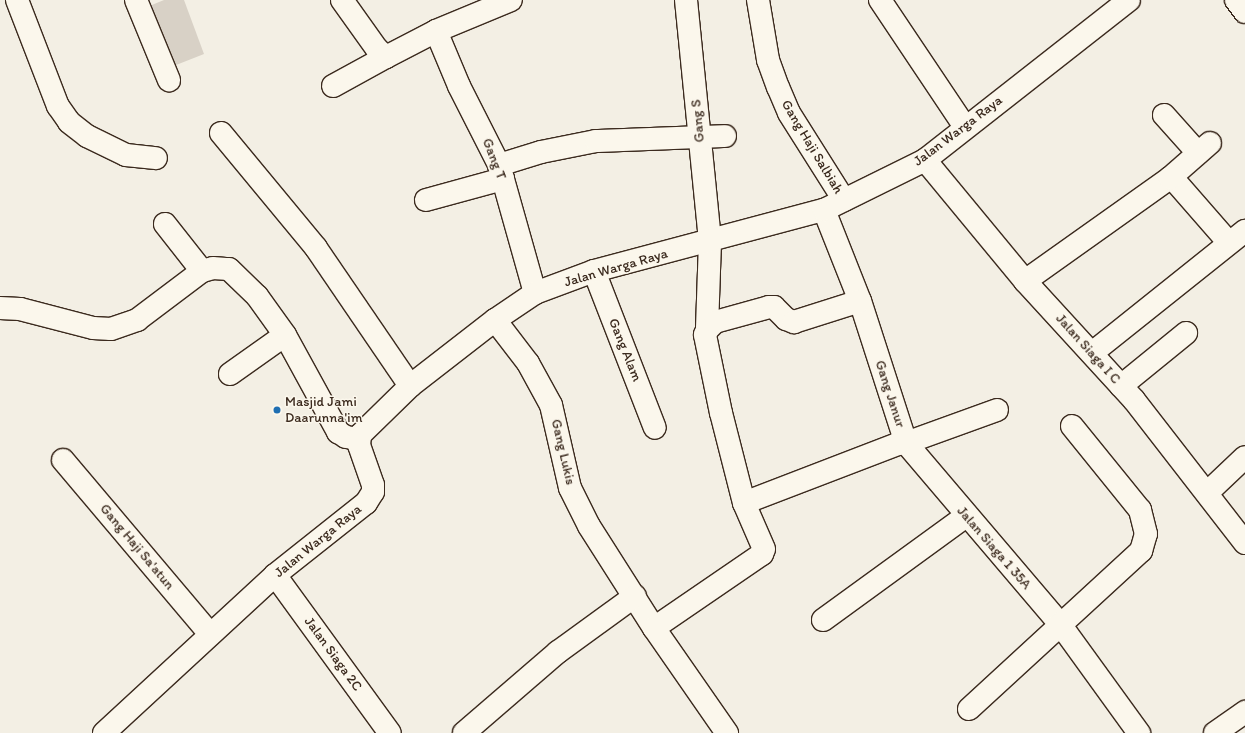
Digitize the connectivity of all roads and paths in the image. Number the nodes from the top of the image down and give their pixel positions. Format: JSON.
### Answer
{"nodes":[{"id":1,"x":17,"y":0,"type":"edge"},
{"id":2,"x":136,"y":0,"type":"edge"},
{"id":3,"x":342,"y":0,"type":"edge"},
{"id":4,"x":511,"y":0,"type":"edge"},
{"id":5,"x":686,"y":0,"type":"edge"},
{"id":6,"x":758,"y":0,"type":"edge"},
{"id":7,"x":880,"y":0,"type":"edge"},
{"id":8,"x":1129,"y":0,"type":"edge"},
{"id":9,"x":1236,"y":0,"type":"edge"},
{"id":10,"x":1245,"y":12,"type":"edge"},
{"id":11,"x":436,"y":31,"type":"junction"},
{"id":12,"x":386,"y":57,"type":"junction"},
{"id":13,"x":169,"y":80,"type":"dead end"},
{"id":14,"x":333,"y":86,"type":"dead end"},
{"id":15,"x":1164,"y":115,"type":"dead end"},
{"id":16,"x":965,"y":127,"type":"junction"},
{"id":17,"x":221,"y":133,"type":"dead end"},
{"id":18,"x":725,"y":136,"type":"dead end"},
{"id":19,"x":700,"y":138,"type":"junction"},
{"id":20,"x":156,"y":158,"type":"dead end"},
{"id":21,"x":924,"y":160,"type":"junction"},
{"id":22,"x":501,"y":172,"type":"junction"},
{"id":23,"x":1170,"y":178,"type":"junction"},
{"id":24,"x":426,"y":200,"type":"dead end"},
{"id":25,"x":844,"y":200,"type":"junction"},
{"id":26,"x":824,"y":210,"type":"junction"},
{"id":27,"x":164,"y":224,"type":"dead end"},
{"id":28,"x":1237,"y":237,"type":"edge"},
{"id":29,"x":710,"y":242,"type":"junction"},
{"id":30,"x":202,"y":271,"type":"junction"},
{"id":31,"x":594,"y":271,"type":"junction"},
{"id":32,"x":1025,"y":281,"type":"junction"},
{"id":33,"x":535,"y":293,"type":"junction"},
{"id":34,"x":860,"y":301,"type":"junction"},
{"id":35,"x":0,"y":308,"type":"edge"},
{"id":36,"x":495,"y":320,"type":"junction"},
{"id":37,"x":707,"y":330,"type":"junction"},
{"id":38,"x":1186,"y":332,"type":"dead end"},
{"id":39,"x":285,"y":335,"type":"junction"},
{"id":40,"x":1092,"y":353,"type":"junction"},
{"id":41,"x":230,"y":374,"type":"dead end"},
{"id":42,"x":410,"y":386,"type":"junction"},
{"id":43,"x":1121,"y":386,"type":"junction"},
{"id":44,"x":997,"y":410,"type":"dead end"},
{"id":45,"x":1072,"y":426,"type":"dead end"},
{"id":46,"x":655,"y":428,"type":"dead end"},
{"id":47,"x":358,"y":439,"type":"junction"},
{"id":48,"x":1245,"y":457,"type":"edge"},
{"id":49,"x":63,"y":460,"type":"dead end"},
{"id":50,"x":1207,"y":493,"type":"junction"},
{"id":51,"x":744,"y":503,"type":"junction"},
{"id":52,"x":966,"y":516,"type":"junction"},
{"id":53,"x":1245,"y":543,"type":"edge"},
{"id":54,"x":275,"y":575,"type":"junction"},
{"id":55,"x":635,"y":596,"type":"junction"},
{"id":56,"x":823,"y":620,"type":"dead end"},
{"id":57,"x":1060,"y":624,"type":"junction"},
{"id":58,"x":654,"y":628,"type":"junction"},
{"id":59,"x":210,"y":634,"type":"junction"},
{"id":60,"x":969,"y":709,"type":"dead end"},
{"id":61,"x":1245,"y":712,"type":"edge"},
{"id":62,"x":116,"y":729,"type":"edge"},
{"id":63,"x":390,"y":733,"type":"edge"},
{"id":64,"x":464,"y":733,"type":"edge"},
{"id":65,"x":727,"y":733,"type":"edge"},
{"id":66,"x":1139,"y":733,"type":"edge"},
{"id":67,"x":1215,"y":733,"type":"edge"}],
"edges":[{"from":1,"to":20,"type":"street"},
{"from":2,"to":13,"type":"street"},
{"from":3,"to":12,"type":"street"},
{"from":4,"to":11,"type":"street"},
{"from":5,"to":19,"type":"street","name":"Gang S"},
{"from":6,"to":25,"type":"street","name":"Gang Haji Salbiah"},
{"from":7,"to":16,"type":"street"},
{"from":8,"to":16,"type":"street","name":"Jalan Warga Raya"},
{"from":9,"to":10,"type":"street"},
{"from":11,"to":12,"type":"street"},
{"from":11,"to":22,"type":"street","name":"Gang T"},
{"from":12,"to":14,"type":"street"},
{"from":15,"to":23,"type":"street"},
{"from":16,"to":21,"type":"street","name":"Jalan Warga Raya"},
{"from":17,"to":42,"type":"street"},
{"from":18,"to":19,"type":"street"},
{"from":19,"to":22,"type":"street"},
{"from":19,"to":29,"type":"street","name":"Gang S"},
{"from":21,"to":25,"type":"street","name":"Jalan Warga Raya"},
{"from":21,"to":32,"type":"street","name":"Jalan Siaga I C"},
{"from":22,"to":24,"type":"street"},
{"from":22,"to":33,"type":"street","name":"Gang T"},
{"from":23,"to":28,"type":"street"},
{"from":23,"to":32,"type":"street"},
{"from":25,"to":26,"type":"street","name":"Jalan Warga Raya"},
{"from":26,"to":29,"type":"street","name":"Jalan Warga Raya"},
{"from":26,"to":34,"type":"street","name":"Gang Janur"},
{"from":27,"to":30,"type":"street"},
{"from":28,"to":40,"type":"street"},
{"from":29,"to":31,"type":"street","name":"Jalan Warga Raya"},
{"from":29,"to":37,"type":"street","name":"Gang S"},
{"from":30,"to":35,"type":"street"},
{"from":30,"to":39,"type":"street"},
{"from":31,"to":33,"type":"street","name":"Jalan Warga Raya"},
{"from":31,"to":46,"type":"street","name":"Gang Alam"},
{"from":32,"to":40,"type":"street","name":"Jalan Siaga I C"},
{"from":33,"to":36,"type":"street","name":"Jalan Warga Raya"},
{"from":34,"to":37,"type":"street"},
{"from":34,"to":51,"type":"street","name":"Gang Janur"},
{"from":36,"to":42,"type":"street","name":"Jalan Warga Raya"},
{"from":36,"to":55,"type":"street","name":"Gang Lukis"},
{"from":37,"to":51,"type":"street","name":"Gang S"},
{"from":38,"to":43,"type":"street"},
{"from":39,"to":41,"type":"street"},
{"from":39,"to":47,"type":"street"},
{"from":40,"to":43,"type":"street","name":"Jalan Siaga I C"},
{"from":42,"to":47,"type":"street","name":"Jalan Warga Raya"},
{"from":43,"to":50,"type":"street","name":"Jalan Siaga I C"},
{"from":44,"to":52,"type":"street","name":"Jalan Siaga 1 35A"},
{"from":45,"to":57,"type":"street"},
{"from":47,"to":54,"type":"street","name":"Jalan Warga Raya"},
{"from":48,"to":50,"type":"street"},
{"from":49,"to":59,"type":"street","name":"Gang Haji Sa'atun"},
{"from":50,"to":53,"type":"street","name":"Jalan Siaga I C"},
{"from":51,"to":58,"type":"street","name":"Gang S"},
{"from":52,"to":56,"type":"street"},
{"from":52,"to":57,"type":"street","name":"Jalan Siaga 1 35A"},
{"from":54,"to":59,"type":"street","name":"Jalan Warga Raya"},
{"from":54,"to":63,"type":"street","name":"Jalan Siaga 2C"},
{"from":55,"to":58,"type":"street","name":"Gang Lukis"},
{"from":55,"to":64,"type":"street"},
{"from":57,"to":60,"type":"street"},
{"from":57,"to":66,"type":"street","name":"Jalan Siaga 1 35A"},
{"from":58,"to":65,"type":"street","name":"Gang Lukis"},
{"from":59,"to":62,"type":"street","name":"Jalan Warga Raya"},
{"from":61,"to":67,"type":"street"}]}
